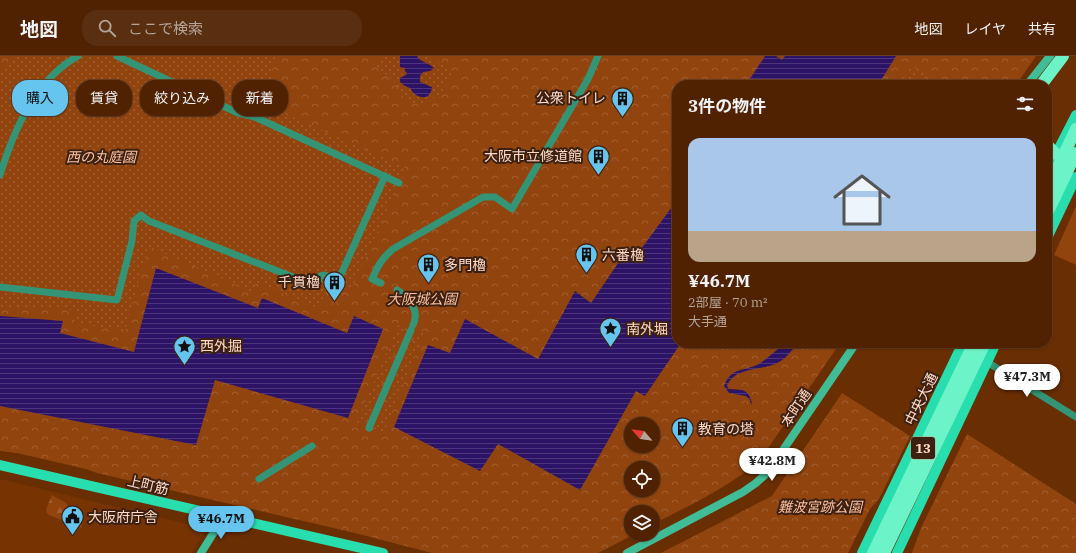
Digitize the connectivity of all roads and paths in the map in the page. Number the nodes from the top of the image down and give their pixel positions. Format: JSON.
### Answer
{"nodes":[{"id":1,"x":78,"y":56,"type":"edge"},
{"id":2,"x":117,"y":56,"type":"edge"},
{"id":3,"x":598,"y":56,"type":"edge"},
{"id":4,"x":1050,"y":56,"type":"edge"},
{"id":5,"x":1063,"y":56,"type":"edge"},
{"id":6,"x":1031,"y":80,"type":"edge"},
{"id":7,"x":1045,"y":80,"type":"edge"},
{"id":8,"x":1076,"y":115,"type":"edge"},
{"id":9,"x":1076,"y":129,"type":"edge"},
{"id":10,"x":1052,"y":152,"type":"edge"},
{"id":11,"x":1076,"y":153,"type":"edge"},
{"id":12,"x":1076,"y":168,"type":"edge"},
{"id":13,"x":0,"y":176,"type":"edge"},
{"id":14,"x":385,"y":176,"type":"junction"},
{"id":15,"x":1076,"y":177,"type":"edge"},
{"id":16,"x":1052,"y":179,"type":"edge"},
{"id":17,"x":399,"y":184,"type":"dead end"},
{"id":18,"x":1052,"y":203,"type":"edge"},
{"id":19,"x":1052,"y":227,"type":"edge"},
{"id":20,"x":381,"y":283,"type":"dead end"},
{"id":21,"x":0,"y":287,"type":"edge"},
{"id":22,"x":397,"y":290,"type":"dead end"},
{"id":23,"x":853,"y":348,"type":"edge"},
{"id":24,"x":961,"y":348,"type":"edge"},
{"id":25,"x":972,"y":348,"type":"edge"},
{"id":26,"x":982,"y":348,"type":"edge"},
{"id":27,"x":994,"y":348,"type":"edge"},
{"id":28,"x":987,"y":362,"type":"junction"},
{"id":29,"x":1076,"y":417,"type":"edge"},
{"id":30,"x":369,"y":428,"type":"dead end"},
{"id":31,"x":312,"y":446,"type":"dead end"},
{"id":32,"x":0,"y":465,"type":"edge"},
{"id":33,"x":259,"y":479,"type":"dead end"},
{"id":34,"x":226,"y":517,"type":"junction"},
{"id":35,"x":201,"y":553,"type":"edge"},
{"id":36,"x":383,"y":553,"type":"edge"},
{"id":37,"x":627,"y":553,"type":"edge"},
{"id":38,"x":862,"y":553,"type":"edge"},
{"id":39,"x":873,"y":553,"type":"edge"},
{"id":40,"x":884,"y":553,"type":"edge"},
{"id":41,"x":897,"y":553,"type":"edge"}],
"edges":[{"from":1,"to":13,"type":"street"},
{"from":2,"to":14,"type":"street"},
{"from":3,"to":20,"type":"street"},
{"from":4,"to":6,"type":"street"},
{"from":5,"to":7,"type":"highway"},
{"from":8,"to":10,"type":"main road"},
{"from":9,"to":16,"type":"highway","bridge":true},
{"from":10,"to":12,"type":"street"},
{"from":11,"to":18,"type":"highway","bridge":true},
{"from":14,"to":17,"type":"street"},
{"from":14,"to":21,"type":"street"},
{"from":15,"to":19,"type":"main road"},
{"from":22,"to":30,"type":"street"},
{"from":23,"to":37,"type":"street","name":"本町通"},
{"from":24,"to":38,"type":"main road","name":"中央大通"},
{"from":25,"to":39,"type":"highway","number":"13"},
{"from":26,"to":40,"type":"highway","number":"13"},
{"from":27,"to":28,"type":"main road"},
{"from":28,"to":29,"type":"street"},
{"from":28,"to":41,"type":"main road"},
{"from":31,"to":33,"type":"street"},
{"from":32,"to":34,"type":"main road","name":"上町筋"},
{"from":34,"to":35,"type":"street"},
{"from":34,"to":36,"type":"main road","name":"上町筋"}]}
